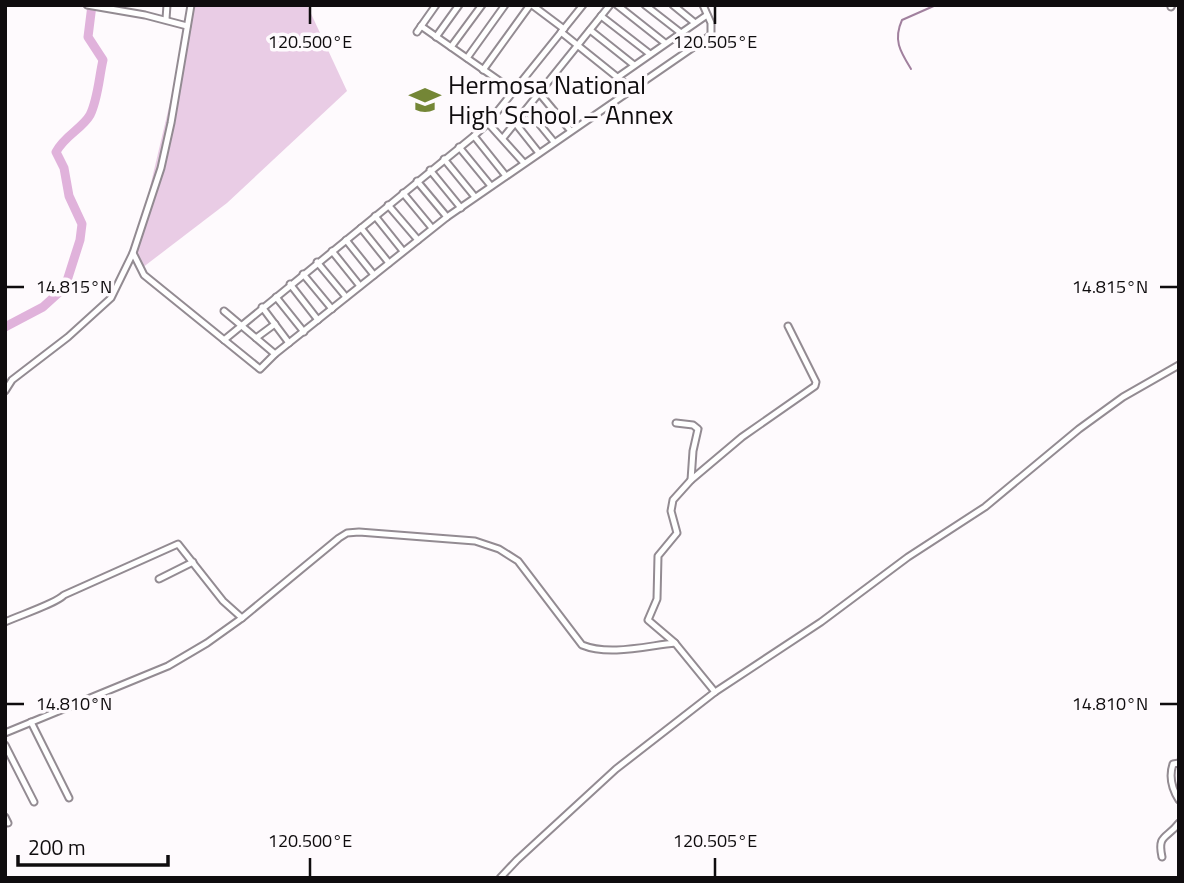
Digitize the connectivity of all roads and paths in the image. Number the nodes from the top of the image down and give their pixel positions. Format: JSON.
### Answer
{"nodes":[{"id":1,"x":167,"y":5,"type":"edge"},
{"id":2,"x":191,"y":5,"type":"edge"},
{"id":3,"x":436,"y":5,"type":"edge"},
{"id":4,"x":459,"y":5,"type":"edge"},
{"id":5,"x":482,"y":5,"type":"edge"},
{"id":6,"x":505,"y":5,"type":"edge"},
{"id":7,"x":531,"y":5,"type":"edge"},
{"id":8,"x":583,"y":5,"type":"edge"},
{"id":9,"x":610,"y":5,"type":"edge"},
{"id":10,"x":617,"y":5,"type":"edge"},
{"id":11,"x":645,"y":5,"type":"edge"},
{"id":12,"x":703,"y":5,"type":"edge"},
{"id":13,"x":88,"y":6,"type":"edge"},
{"id":14,"x":677,"y":6,"type":"edge"},
{"id":15,"x":707,"y":15,"type":"junction"},
{"id":16,"x":601,"y":16,"type":"junction"},
{"id":17,"x":166,"y":19,"type":"junction"},
{"id":18,"x":695,"y":23,"type":"junction"},
{"id":19,"x":187,"y":26,"type":"junction"},
{"id":20,"x":562,"y":30,"type":"junction"},
{"id":21,"x":590,"y":30,"type":"junction"},
{"id":22,"x":681,"y":33,"type":"junction"},
{"id":23,"x":436,"y":37,"type":"junction"},
{"id":24,"x":665,"y":43,"type":"junction"},
{"id":25,"x":578,"y":46,"type":"junction"},
{"id":26,"x":451,"y":47,"type":"junction"},
{"id":27,"x":650,"y":54,"type":"junction"},
{"id":28,"x":467,"y":58,"type":"junction"},
{"id":29,"x":634,"y":65,"type":"junction"},
{"id":30,"x":483,"y":69,"type":"junction"},
{"id":31,"x":618,"y":77,"type":"junction"},
{"id":32,"x":632,"y":89,"type":"junction"},
{"id":33,"x":514,"y":91,"type":"junction"},
{"id":34,"x":540,"y":94,"type":"junction"},
{"id":35,"x":527,"y":108,"type":"junction"},
{"id":36,"x":488,"y":123,"type":"junction"},
{"id":37,"x":516,"y":124,"type":"junction"},
{"id":38,"x":570,"y":130,"type":"junction"},
{"id":39,"x":474,"y":136,"type":"junction"},
{"id":40,"x":503,"y":138,"type":"junction"},
{"id":41,"x":554,"y":142,"type":"junction"},
{"id":42,"x":459,"y":147,"type":"junction"},
{"id":43,"x":539,"y":153,"type":"junction"},
{"id":44,"x":444,"y":159,"type":"junction"},
{"id":45,"x":524,"y":163,"type":"junction"},
{"id":46,"x":430,"y":170,"type":"junction"},
{"id":47,"x":506,"y":176,"type":"junction"},
{"id":48,"x":417,"y":181,"type":"junction"},
{"id":49,"x":491,"y":186,"type":"junction"},
{"id":50,"x":403,"y":192,"type":"junction"},
{"id":51,"x":475,"y":197,"type":"junction"},
{"id":52,"x":388,"y":205,"type":"junction"},
{"id":53,"x":461,"y":208,"type":"junction"},
{"id":54,"x":375,"y":216,"type":"junction"},
{"id":55,"x":447,"y":217,"type":"junction"},
{"id":56,"x":361,"y":228,"type":"junction"},
{"id":57,"x":432,"y":228,"type":"junction"},
{"id":58,"x":346,"y":240,"type":"junction"},
{"id":59,"x":418,"y":240,"type":"junction"},
{"id":60,"x":332,"y":251,"type":"junction"},
{"id":61,"x":403,"y":251,"type":"junction"},
{"id":62,"x":133,"y":253,"type":"junction"},
{"id":63,"x":317,"y":262,"type":"junction"},
{"id":64,"x":389,"y":263,"type":"junction"},
{"id":65,"x":303,"y":274,"type":"junction"},
{"id":66,"x":374,"y":275,"type":"junction"},
{"id":67,"x":290,"y":284,"type":"junction"},
{"id":68,"x":360,"y":286,"type":"junction"},
{"id":69,"x":275,"y":297,"type":"junction"},
{"id":70,"x":346,"y":297,"type":"junction"},
{"id":71,"x":262,"y":307,"type":"junction"},
{"id":72,"x":332,"y":309,"type":"junction"},
{"id":73,"x":224,"y":311,"type":"dead end"},
{"id":74,"x":318,"y":320,"type":"junction"},
{"id":75,"x":275,"y":324,"type":"junction"},
{"id":76,"x":240,"y":325,"type":"junction"},
{"id":77,"x":788,"y":326,"type":"dead end"},
{"id":78,"x":304,"y":332,"type":"junction"},
{"id":79,"x":256,"y":338,"type":"junction"},
{"id":80,"x":224,"y":340,"type":"junction"},
{"id":81,"x":289,"y":343,"type":"junction"},
{"id":82,"x":275,"y":355,"type":"junction"},
{"id":83,"x":1179,"y":365,"type":"edge"},
{"id":84,"x":9,"y":380,"type":"edge"},
{"id":85,"x":5,"y":391,"type":"edge"},
{"id":86,"x":676,"y":423,"type":"dead end"},
{"id":87,"x":691,"y":480,"type":"junction"},
{"id":88,"x":193,"y":562,"type":"junction"},
{"id":89,"x":159,"y":579,"type":"dead end"},
{"id":90,"x":242,"y":618,"type":"junction"},
{"id":91,"x":5,"y":622,"type":"edge"},
{"id":92,"x":675,"y":643,"type":"junction"},
{"id":93,"x":715,"y":692,"type":"junction"},
{"id":94,"x":32,"y":722,"type":"junction"},
{"id":95,"x":5,"y":733,"type":"edge"},
{"id":96,"x":5,"y":745,"type":"edge"},
{"id":97,"x":1179,"y":763,"type":"edge"},
{"id":98,"x":69,"y":797,"type":"dead end"},
{"id":99,"x":1179,"y":800,"type":"edge"},
{"id":100,"x":34,"y":802,"type":"dead end"},
{"id":101,"x":1179,"y":823,"type":"edge"},
{"id":102,"x":1162,"y":857,"type":"dead end"},
{"id":103,"x":500,"y":878,"type":"edge"}],
"edges":[{"from":1,"to":17,"type":"street"},
{"from":2,"to":19,"type":"street"},
{"from":3,"to":23,"type":"street"},
{"from":4,"to":23,"type":"street"},
{"from":5,"to":26,"type":"street"},
{"from":6,"to":28,"type":"street"},
{"from":7,"to":20,"type":"street"},
{"from":7,"to":30,"type":"street"},
{"from":8,"to":20,"type":"street"},
{"from":9,"to":16,"type":"street"},
{"from":10,"to":24,"type":"street"},
{"from":11,"to":22,"type":"street"},
{"from":12,"to":15,"type":"street"},
{"from":13,"to":17,"type":"street"},
{"from":14,"to":18,"type":"street"},
{"from":15,"to":18,"type":"street"},
{"from":15,"to":32,"type":"street"},
{"from":16,"to":21,"type":"street"},
{"from":16,"to":27,"type":"street"},
{"from":17,"to":19,"type":"street"},
{"from":18,"to":22,"type":"street"},
{"from":19,"to":62,"type":"street"},
{"from":20,"to":25,"type":"street"},
{"from":20,"to":33,"type":"street"},
{"from":21,"to":25,"type":"street"},
{"from":21,"to":29,"type":"street"},
{"from":22,"to":24,"type":"street"},
{"from":23,"to":26,"type":"street"},
{"from":24,"to":27,"type":"street"},
{"from":25,"to":31,"type":"street"},
{"from":25,"to":34,"type":"street"},
{"from":26,"to":28,"type":"street"},
{"from":27,"to":29,"type":"street"},
{"from":28,"to":30,"type":"street"},
{"from":29,"to":31,"type":"street"},
{"from":30,"to":33,"type":"street"},
{"from":31,"to":32,"type":"street"},
{"from":32,"to":38,"type":"street"},
{"from":33,"to":36,"type":"street"},
{"from":34,"to":35,"type":"street"},
{"from":34,"to":38,"type":"street"},
{"from":35,"to":37,"type":"street"},
{"from":35,"to":41,"type":"street"},
{"from":36,"to":39,"type":"street"},
{"from":36,"to":40,"type":"street"},
{"from":37,"to":40,"type":"street"},
{"from":37,"to":43,"type":"street"},
{"from":38,"to":41,"type":"street"},
{"from":39,"to":42,"type":"street"},
{"from":39,"to":47,"type":"street"},
{"from":40,"to":45,"type":"street"},
{"from":41,"to":43,"type":"street"},
{"from":42,"to":44,"type":"street"},
{"from":42,"to":49,"type":"street"},
{"from":43,"to":45,"type":"street"},
{"from":44,"to":46,"type":"street"},
{"from":44,"to":51,"type":"street"},
{"from":45,"to":47,"type":"street"},
{"from":46,"to":48,"type":"street"},
{"from":46,"to":53,"type":"street"},
{"from":47,"to":49,"type":"street"},
{"from":48,"to":50,"type":"street"},
{"from":48,"to":55,"type":"street"},
{"from":49,"to":51,"type":"street"},
{"from":50,"to":52,"type":"street"},
{"from":50,"to":57,"type":"street"},
{"from":51,"to":53,"type":"street"},
{"from":52,"to":54,"type":"street"},
{"from":52,"to":59,"type":"street"},
{"from":53,"to":55,"type":"street"},
{"from":54,"to":56,"type":"street"},
{"from":54,"to":61,"type":"street"},
{"from":55,"to":57,"type":"street"},
{"from":56,"to":58,"type":"street"},
{"from":56,"to":64,"type":"street"},
{"from":57,"to":59,"type":"street"},
{"from":58,"to":60,"type":"street"},
{"from":58,"to":66,"type":"street"},
{"from":59,"to":61,"type":"street"},
{"from":60,"to":63,"type":"street"},
{"from":60,"to":68,"type":"street"},
{"from":61,"to":64,"type":"street"},
{"from":62,"to":80,"type":"street"},
{"from":62,"to":84,"type":"street"},
{"from":63,"to":65,"type":"street"},
{"from":63,"to":70,"type":"street"},
{"from":64,"to":66,"type":"street"},
{"from":65,"to":67,"type":"street"},
{"from":65,"to":72,"type":"street"},
{"from":66,"to":68,"type":"street"},
{"from":67,"to":69,"type":"street"},
{"from":67,"to":74,"type":"street"},
{"from":68,"to":70,"type":"street"},
{"from":69,"to":71,"type":"street"},
{"from":69,"to":78,"type":"street"},
{"from":70,"to":72,"type":"street"},
{"from":71,"to":75,"type":"street"},
{"from":71,"to":76,"type":"street"},
{"from":72,"to":74,"type":"street"},
{"from":73,"to":76,"type":"street"},
{"from":74,"to":78,"type":"street"},
{"from":75,"to":79,"type":"street"},
{"from":75,"to":81,"type":"street"},
{"from":76,"to":79,"type":"street"},
{"from":76,"to":80,"type":"street"},
{"from":77,"to":87,"type":"street"},
{"from":78,"to":81,"type":"street"},
{"from":79,"to":82,"type":"street"},
{"from":80,"to":82,"type":"street"},
{"from":81,"to":82,"type":"street"},
{"from":83,"to":93,"type":"street"},
{"from":84,"to":85,"type":"street"},
{"from":86,"to":87,"type":"street"},
{"from":87,"to":92,"type":"street"},
{"from":88,"to":89,"type":"street"},
{"from":88,"to":90,"type":"street"},
{"from":88,"to":91,"type":"street"},
{"from":90,"to":92,"type":"street"},
{"from":90,"to":94,"type":"street"},
{"from":92,"to":93,"type":"street"},
{"from":93,"to":103,"type":"street"},
{"from":94,"to":95,"type":"street"},
{"from":94,"to":98,"type":"street"},
{"from":96,"to":100,"type":"street"},
{"from":97,"to":99,"type":"street"},
{"from":101,"to":102,"type":"street"}]}
